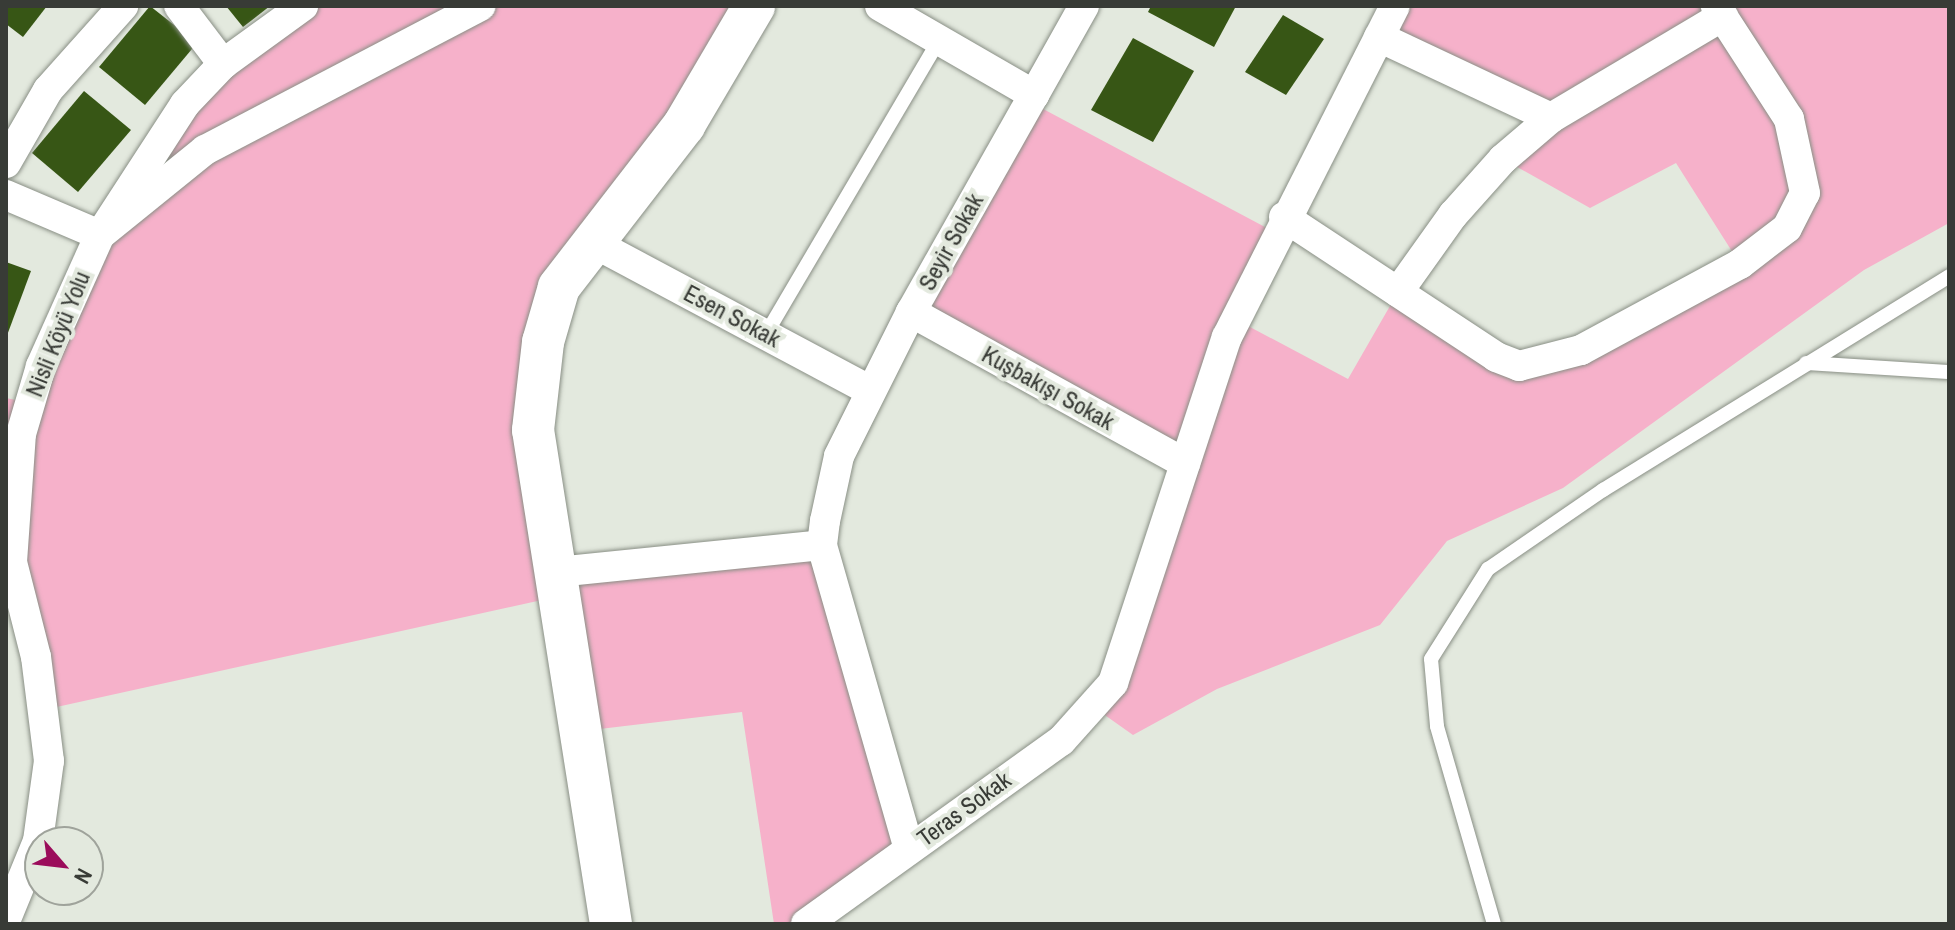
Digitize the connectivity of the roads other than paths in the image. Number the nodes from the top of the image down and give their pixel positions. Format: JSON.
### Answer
{"nodes":[{"id":1,"x":123,"y":6,"type":"edge"},
{"id":2,"x":179,"y":6,"type":"edge"},
{"id":3,"x":303,"y":6,"type":"edge"},
{"id":4,"x":481,"y":6,"type":"edge"},
{"id":5,"x":754,"y":6,"type":"edge"},
{"id":6,"x":880,"y":6,"type":"edge"},
{"id":7,"x":1084,"y":6,"type":"edge"},
{"id":8,"x":1395,"y":6,"type":"edge"},
{"id":9,"x":1720,"y":11,"type":"edge"},
{"id":10,"x":1379,"y":37,"type":"junction"},
{"id":11,"x":939,"y":40,"type":"junction"},
{"id":12,"x":223,"y":64,"type":"junction"},
{"id":13,"x":1034,"y":95,"type":"junction"},
{"id":14,"x":1551,"y":118,"type":"junction"},
{"id":15,"x":6,"y":163,"type":"edge"},
{"id":16,"x":6,"y":195,"type":"edge"},
{"id":17,"x":1284,"y":217,"type":"junction"},
{"id":18,"x":100,"y":235,"type":"junction"},
{"id":19,"x":592,"y":242,"type":"junction"},
{"id":20,"x":1949,"y":276,"type":"edge"},
{"id":21,"x":1398,"y":292,"type":"junction"},
{"id":22,"x":911,"y":312,"type":"junction"},
{"id":23,"x":766,"y":334,"type":"junction"},
{"id":24,"x":1806,"y":363,"type":"junction"},
{"id":25,"x":1949,"y":372,"type":"edge"},
{"id":26,"x":871,"y":391,"type":"junction"},
{"id":27,"x":1185,"y":463,"type":"junction"},
{"id":28,"x":822,"y":545,"type":"junction"},
{"id":29,"x":9,"y":562,"type":"edge"},
{"id":30,"x":557,"y":572,"type":"junction"},
{"id":31,"x":909,"y":849,"type":"junction"},
{"id":32,"x":6,"y":919,"type":"edge"},
{"id":33,"x":611,"y":924,"type":"edge"},
{"id":34,"x":806,"y":924,"type":"edge"},
{"id":35,"x":1494,"y":924,"type":"edge"}],
"edges":[{"from":1,"to":15,"type":"street"},
{"from":2,"to":12,"type":"street"},
{"from":3,"to":12,"type":"street"},
{"from":4,"to":18,"type":"street","name":"Nisli Köyü Yolu"},
{"from":5,"to":19,"type":"main road"},
{"from":6,"to":11,"type":"street"},
{"from":7,"to":13,"type":"street","name":"Seyir Sokak"},
{"from":8,"to":10,"type":"street"},
{"from":9,"to":14,"type":"street"},
{"from":9,"to":21,"type":"street"},
{"from":10,"to":14,"type":"street"},
{"from":10,"to":17,"type":"street"},
{"from":11,"to":13,"type":"street"},
{"from":11,"to":23,"type":"lane"},
{"from":12,"to":18,"type":"street"},
{"from":13,"to":22,"type":"street","name":"Seyir Sokak"},
{"from":14,"to":21,"type":"street"},
{"from":16,"to":18,"type":"street"},
{"from":17,"to":21,"type":"street"},
{"from":17,"to":27,"type":"street"},
{"from":18,"to":29,"type":"street","name":"Nisli Köyü Yolu"},
{"from":19,"to":23,"type":"street","name":"Esen Sokak"},
{"from":19,"to":30,"type":"main road"},
{"from":20,"to":24,"type":"lane"},
{"from":22,"to":26,"type":"street","name":"Seyir Sokak"},
{"from":22,"to":27,"type":"street","name":"Kuşbakışı Sokak"},
{"from":23,"to":26,"type":"street","name":"Esen Sokak"},
{"from":24,"to":25,"type":"lane"},
{"from":24,"to":35,"type":"lane"},
{"from":26,"to":28,"type":"street","name":"Seyir Sokak"},
{"from":27,"to":31,"type":"street","name":"Teras Sokak"},
{"from":28,"to":30,"type":"street"},
{"from":28,"to":31,"type":"street"},
{"from":29,"to":32,"type":"street","name":"Nisli Köyü Yolu"},
{"from":30,"to":33,"type":"main road"},
{"from":31,"to":34,"type":"street","name":"Teras Sokak"}]}
